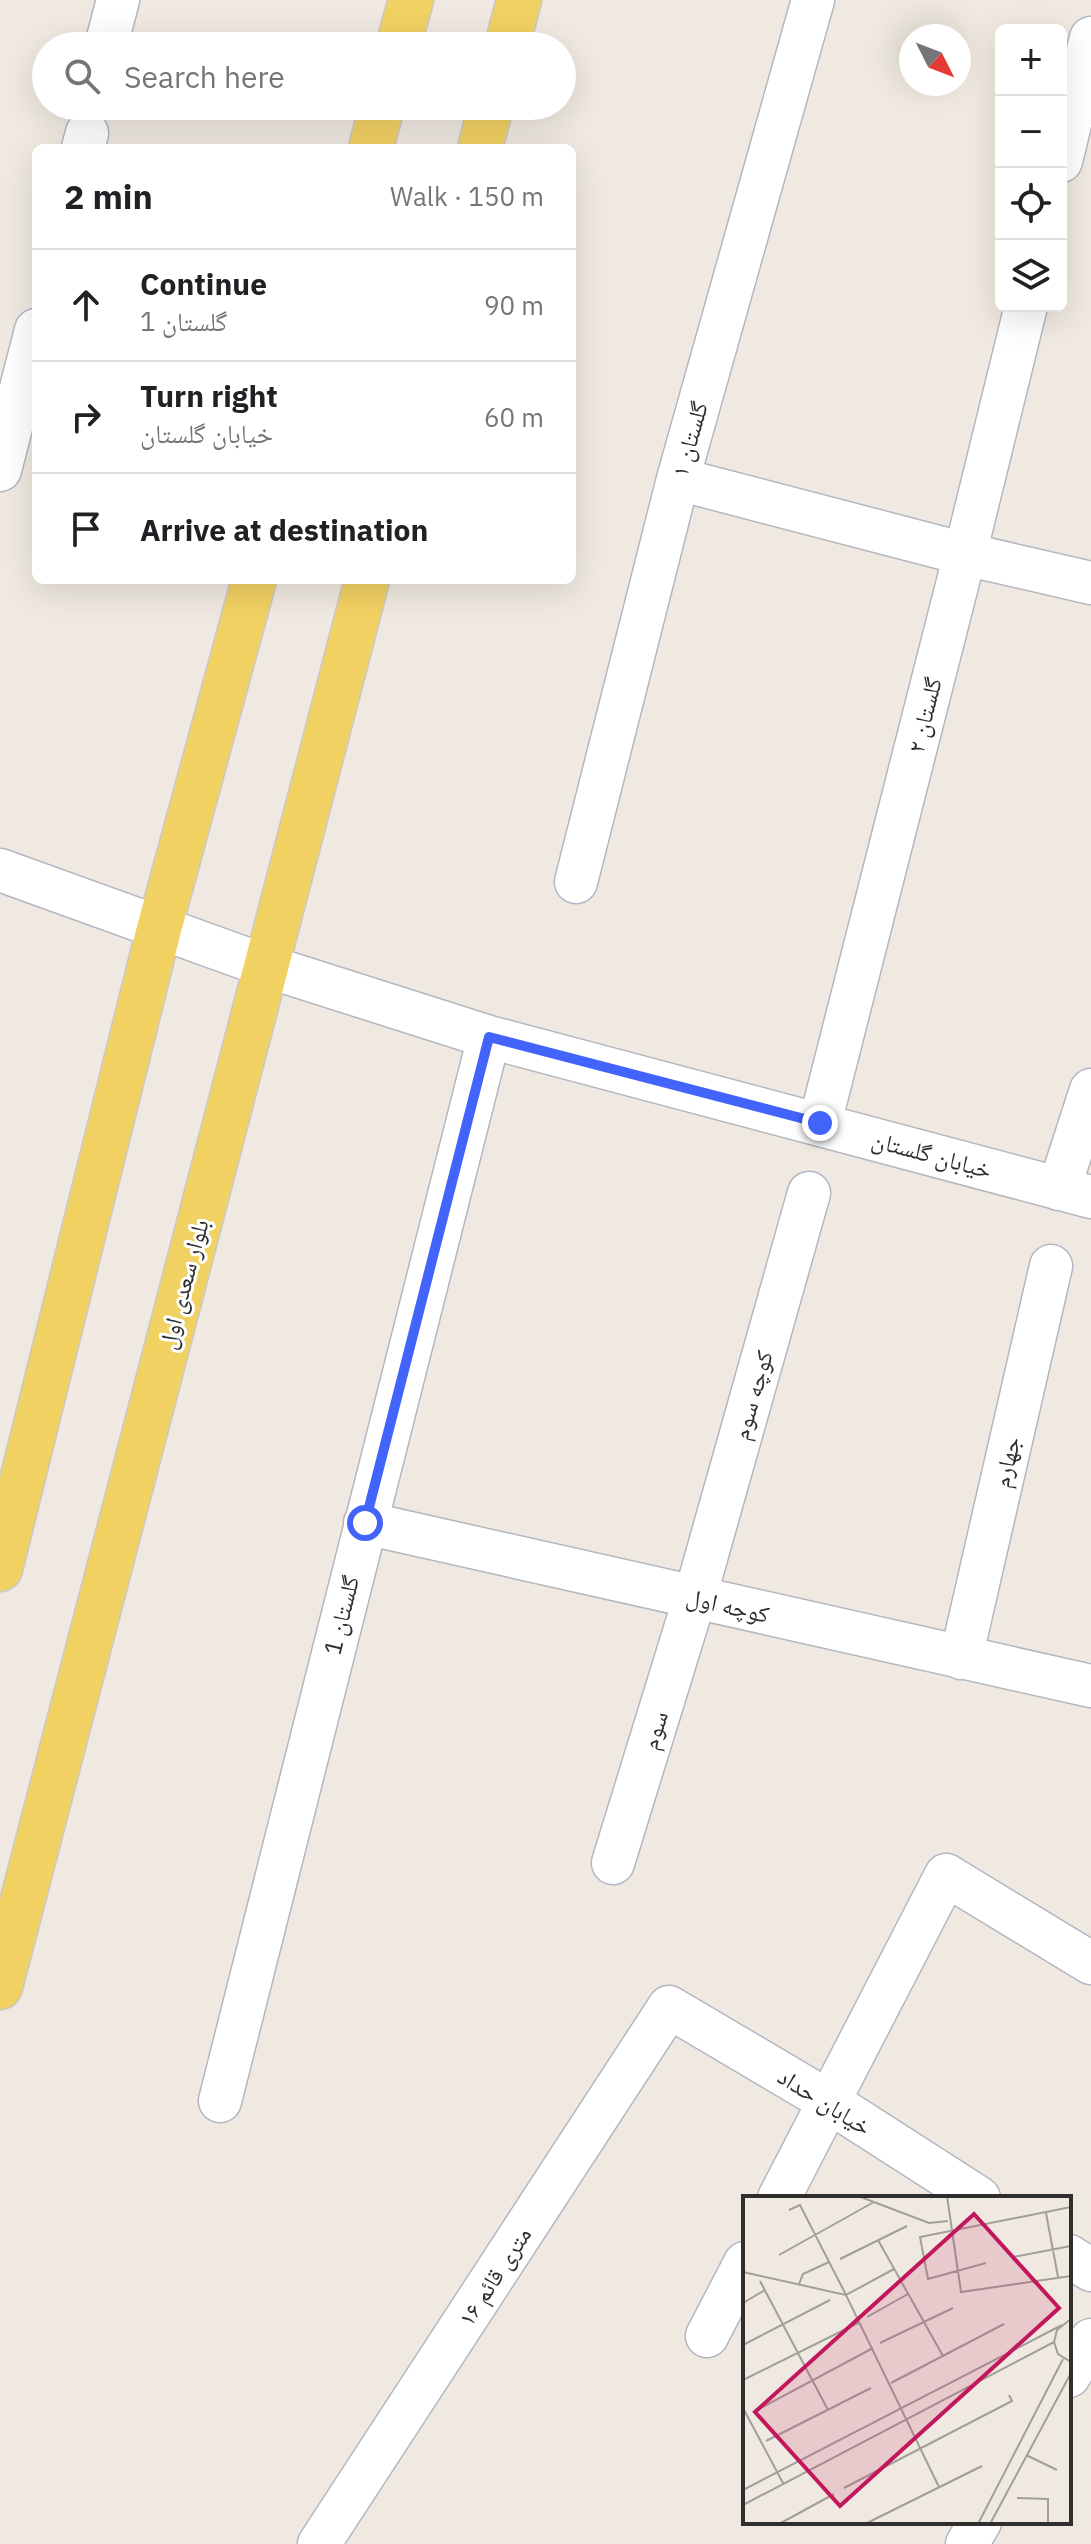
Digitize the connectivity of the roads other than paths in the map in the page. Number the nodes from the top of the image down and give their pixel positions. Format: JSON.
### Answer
{"nodes":[{"id":1,"x":411,"y":0,"type":"edge"},
{"id":2,"x":519,"y":0,"type":"edge"},
{"id":3,"x":813,"y":0,"type":"edge"},
{"id":4,"x":402,"y":32,"type":"edge"},
{"id":5,"x":511,"y":32,"type":"edge"},
{"id":6,"x":1091,"y":38,"type":"edge"},
{"id":7,"x":378,"y":120,"type":"edge"},
{"id":8,"x":487,"y":120,"type":"edge"},
{"id":9,"x":1067,"y":136,"type":"edge"},
{"id":10,"x":372,"y":144,"type":"edge"},
{"id":11,"x":481,"y":144,"type":"edge"},
{"id":12,"x":1025,"y":312,"type":"edge"},
{"id":13,"x":32,"y":346,"type":"edge"},
{"id":14,"x":0,"y":470,"type":"edge"},
{"id":15,"x":678,"y":479,"type":"junction"},
{"id":16,"x":965,"y":554,"type":"junction"},
{"id":17,"x":1091,"y":583,"type":"edge"},
{"id":18,"x":253,"y":584,"type":"edge"},
{"id":19,"x":366,"y":584,"type":"edge"},
{"id":20,"x":0,"y":870,"type":"edge"},
{"id":21,"x":576,"y":882,"type":"dead end"},
{"id":22,"x":159,"y":929,"type":"junction"},
{"id":23,"x":266,"y":966,"type":"junction"},
{"id":24,"x":489,"y":1037,"type":"junction"},
{"id":25,"x":1091,"y":1090,"type":"edge"},
{"id":26,"x":820,"y":1123,"type":"junction"},
{"id":27,"x":809,"y":1193,"type":"dead end"},
{"id":28,"x":1075,"y":1193,"type":"edge"},
{"id":29,"x":1051,"y":1266,"type":"dead end"},
{"id":30,"x":365,"y":1523,"type":"junction"},
{"id":31,"x":0,"y":1569,"type":"edge"},
{"id":32,"x":695,"y":1597,"type":"junction"},
{"id":33,"x":961,"y":1658,"type":"junction"},
{"id":34,"x":1091,"y":1686,"type":"edge"},
{"id":35,"x":613,"y":1863,"type":"dead end"},
{"id":36,"x":1091,"y":1963,"type":"edge"},
{"id":37,"x":0,"y":1987,"type":"edge"},
{"id":38,"x":669,"y":2007,"type":"joint"},
{"id":39,"x":220,"y":2101,"type":"dead end"},
{"id":40,"x":828,"y":2101,"type":"junction"},
{"id":41,"x":780,"y":2196,"type":"edge"},
{"id":42,"x":976,"y":2196,"type":"edge"},
{"id":43,"x":1071,"y":2257,"type":"edge"},
{"id":44,"x":743,"y":2267,"type":"edge"},
{"id":45,"x":1091,"y":2270,"type":"edge"},
{"id":46,"x":707,"y":2336,"type":"dead end"},
{"id":47,"x":1091,"y":2340,"type":"edge"},
{"id":48,"x":1071,"y":2373,"type":"edge"},
{"id":49,"x":979,"y":2524,"type":"edge"},
{"id":50,"x":319,"y":2544,"type":"edge"},
{"id":51,"x":967,"y":2544,"type":"edge"}],
"edges":[{"from":1,"to":4,"type":"main road"},
{"from":2,"to":5,"type":"main road"},
{"from":3,"to":15,"type":"street","name":"گلستان ۱"},
{"from":6,"to":9,"type":"street"},
{"from":7,"to":10,"type":"main road"},
{"from":8,"to":11,"type":"main road"},
{"from":12,"to":16,"type":"street","name":"گلستان ۲"},
{"from":13,"to":14,"type":"street"},
{"from":15,"to":16,"type":"street"},
{"from":15,"to":21,"type":"street","name":"گلستان ۱"},
{"from":16,"to":17,"type":"street"},
{"from":16,"to":26,"type":"street","name":"گلستان ۲"},
{"from":18,"to":22,"type":"main road"},
{"from":19,"to":23,"type":"main road","name":"بلوار سعدی اول"},
{"from":20,"to":22,"type":"street","name":"خیابان گلستان"},
{"from":22,"to":23,"type":"street","name":"خیابان گلستان"},
{"from":22,"to":31,"type":"main road"},
{"from":23,"to":24,"type":"street","name":"خیابان گلستان"},
{"from":23,"to":37,"type":"main road","name":"بلوار سعدی اول"},
{"from":24,"to":26,"type":"street","name":"خیابان گلستان"},
{"from":24,"to":30,"type":"street","name":"گلستان 1"},
{"from":25,"to":28,"type":"street"},
{"from":26,"to":28,"type":"street","name":"خیابان گلستان"},
{"from":27,"to":32,"type":"street","name":"کوچه سوم"},
{"from":29,"to":33,"type":"street","name":"جهارم"},
{"from":30,"to":32,"type":"street","name":"کوچه اول"},
{"from":30,"to":39,"type":"street","name":"گلستان 1"},
{"from":32,"to":33,"type":"street","name":"کوچه اول"},
{"from":32,"to":35,"type":"street","name":"سوم"},
{"from":33,"to":34,"type":"street","name":"کوچه اول"},
{"from":36,"to":40,"type":"street"},
{"from":38,"to":40,"type":"street","name":"خیابان حداد"},
{"from":38,"to":50,"type":"street","name":"۱۶ متری قائم"},
{"from":40,"to":41,"type":"street"},
{"from":40,"to":42,"type":"street","name":"خیابان حداد"},
{"from":43,"to":45,"type":"street"},
{"from":44,"to":46,"type":"street"},
{"from":47,"to":48,"type":"street"},
{"from":49,"to":51,"type":"street"}]}
